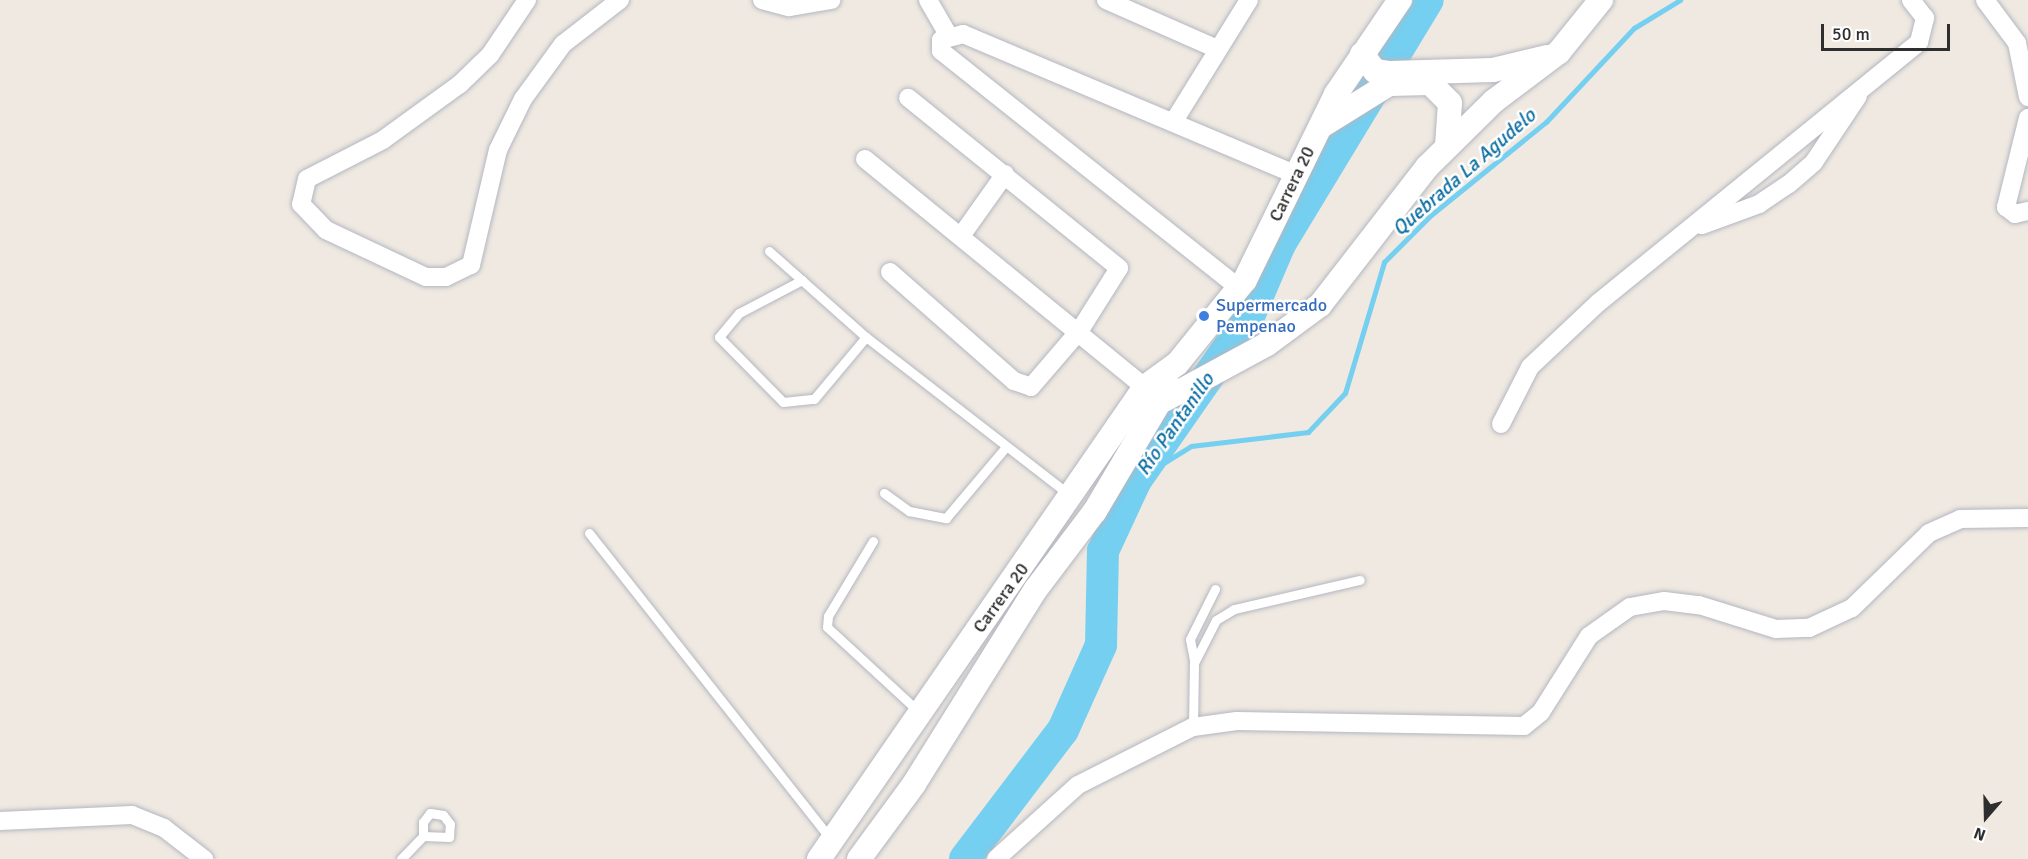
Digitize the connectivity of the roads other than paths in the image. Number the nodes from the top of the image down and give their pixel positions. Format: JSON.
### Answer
{"nodes":[{"id":1,"x":527,"y":0,"type":"edge"},
{"id":2,"x":620,"y":0,"type":"edge"},
{"id":3,"x":762,"y":0,"type":"edge"},
{"id":4,"x":831,"y":0,"type":"edge"},
{"id":5,"x":928,"y":0,"type":"edge"},
{"id":6,"x":1106,"y":0,"type":"edge"},
{"id":7,"x":1249,"y":0,"type":"edge"},
{"id":8,"x":1400,"y":0,"type":"edge"},
{"id":9,"x":1601,"y":0,"type":"edge"},
{"id":10,"x":1911,"y":0,"type":"edge"},
{"id":11,"x":1985,"y":0,"type":"edge"},
{"id":12,"x":948,"y":34,"type":"junction"},
{"id":13,"x":1217,"y":49,"type":"junction"},
{"id":14,"x":1559,"y":52,"type":"junction"},
{"id":15,"x":1362,"y":54,"type":"junction"},
{"id":16,"x":1379,"y":85,"type":"junction"},
{"id":17,"x":1861,"y":89,"type":"junction"},
{"id":18,"x":2028,"y":97,"type":"edge"},
{"id":19,"x":908,"y":98,"type":"dead end"},
{"id":20,"x":2028,"y":118,"type":"edge"},
{"id":21,"x":1174,"y":121,"type":"junction"},
{"id":22,"x":1319,"y":129,"type":"junction"},
{"id":23,"x":1448,"y":146,"type":"junction"},
{"id":24,"x":865,"y":159,"type":"dead end"},
{"id":25,"x":1005,"y":174,"type":"junction"},
{"id":26,"x":1296,"y":175,"type":"junction"},
{"id":27,"x":2028,"y":211,"type":"edge"},
{"id":28,"x":1686,"y":232,"type":"junction"},
{"id":29,"x":961,"y":236,"type":"junction"},
{"id":30,"x":769,"y":251,"type":"dead end"},
{"id":31,"x":890,"y":272,"type":"dead end"},
{"id":32,"x":802,"y":280,"type":"junction"},
{"id":33,"x":1239,"y":288,"type":"junction"},
{"id":34,"x":1080,"y":330,"type":"junction"},
{"id":35,"x":866,"y":337,"type":"junction"},
{"id":36,"x":1185,"y":372,"type":"junction"},
{"id":37,"x":1154,"y":393,"type":"junction"},
{"id":38,"x":1501,"y":424,"type":"dead end"},
{"id":39,"x":1005,"y":448,"type":"junction"},
{"id":40,"x":884,"y":493,"type":"dead end"},
{"id":41,"x":1072,"y":496,"type":"junction"},
{"id":42,"x":2028,"y":519,"type":"edge"},
{"id":43,"x":589,"y":533,"type":"dead end"},
{"id":44,"x":873,"y":541,"type":"dead end"},
{"id":45,"x":1360,"y":580,"type":"dead end"},
{"id":46,"x":1215,"y":589,"type":"dead end"},
{"id":47,"x":1194,"y":663,"type":"junction"},
{"id":48,"x":919,"y":712,"type":"junction"},
{"id":49,"x":1193,"y":727,"type":"junction"},
{"id":50,"x":0,"y":821,"type":"edge"},
{"id":51,"x":423,"y":836,"type":"dead end"},
{"id":52,"x":826,"y":850,"type":"edge"},
{"id":53,"x":204,"y":859,"type":"edge"},
{"id":54,"x":401,"y":859,"type":"edge"},
{"id":55,"x":859,"y":859,"type":"edge"},
{"id":56,"x":996,"y":859,"type":"edge"}],
"edges":[{"from":1,"to":2,"type":"street"},
{"from":3,"to":4,"type":"street"},
{"from":5,"to":12,"type":"street"},
{"from":6,"to":13,"type":"street"},
{"from":7,"to":13,"type":"street"},
{"from":8,"to":15,"type":"main road","name":"Carrera 20"},
{"from":9,"to":14,"type":"main road"},
{"from":10,"to":17,"type":"street"},
{"from":11,"to":18,"type":"street"},
{"from":12,"to":21,"type":"street"},
{"from":12,"to":33,"type":"street"},
{"from":13,"to":21,"type":"street"},
{"from":14,"to":16,"type":"main road"},
{"from":14,"to":23,"type":"main road"},
{"from":15,"to":16,"type":"main road"},
{"from":15,"to":22,"type":"main road","name":"Carrera 20"},
{"from":16,"to":22,"type":"main road"},
{"from":16,"to":23,"type":"main road"},
{"from":17,"to":28,"type":"street"},
{"from":17,"to":28,"type":"street"},
{"from":19,"to":25,"type":"street"},
{"from":20,"to":27,"type":"street"},
{"from":21,"to":26,"type":"street"},
{"from":22,"to":26,"type":"main road","name":"Carrera 20"},
{"from":23,"to":36,"type":"main road"},
{"from":24,"to":29,"type":"street"},
{"from":25,"to":29,"type":"street"},
{"from":25,"to":34,"type":"street"},
{"from":26,"to":33,"type":"main road","name":"Carrera 20"},
{"from":28,"to":38,"type":"street"},
{"from":29,"to":34,"type":"street"},
{"from":30,"to":32,"type":"lane"},
{"from":31,"to":34,"type":"street"},
{"from":32,"to":35,"type":"lane"},
{"from":32,"to":35,"type":"lane"},
{"from":33,"to":36,"type":"main road","name":"Carrera 20"},
{"from":34,"to":37,"type":"street"},
{"from":35,"to":39,"type":"lane"},
{"from":36,"to":37,"type":"main road","name":"Carrera 20"},
{"from":37,"to":41,"type":"main road","name":"Carrera 20"},
{"from":37,"to":55,"type":"main road","name":"Carrera 20"},
{"from":39,"to":40,"type":"lane"},
{"from":39,"to":41,"type":"lane"},
{"from":41,"to":48,"type":"main road","name":"Carrera 20"},
{"from":42,"to":49,"type":"street"},
{"from":43,"to":52,"type":"lane"},
{"from":44,"to":48,"type":"lane"},
{"from":45,"to":47,"type":"lane"},
{"from":46,"to":47,"type":"lane"},
{"from":47,"to":49,"type":"lane"},
{"from":48,"to":52,"type":"main road","name":"Carrera 20"},
{"from":49,"to":56,"type":"street"},
{"from":50,"to":53,"type":"street"},
{"from":51,"to":54,"type":"lane"}]}
